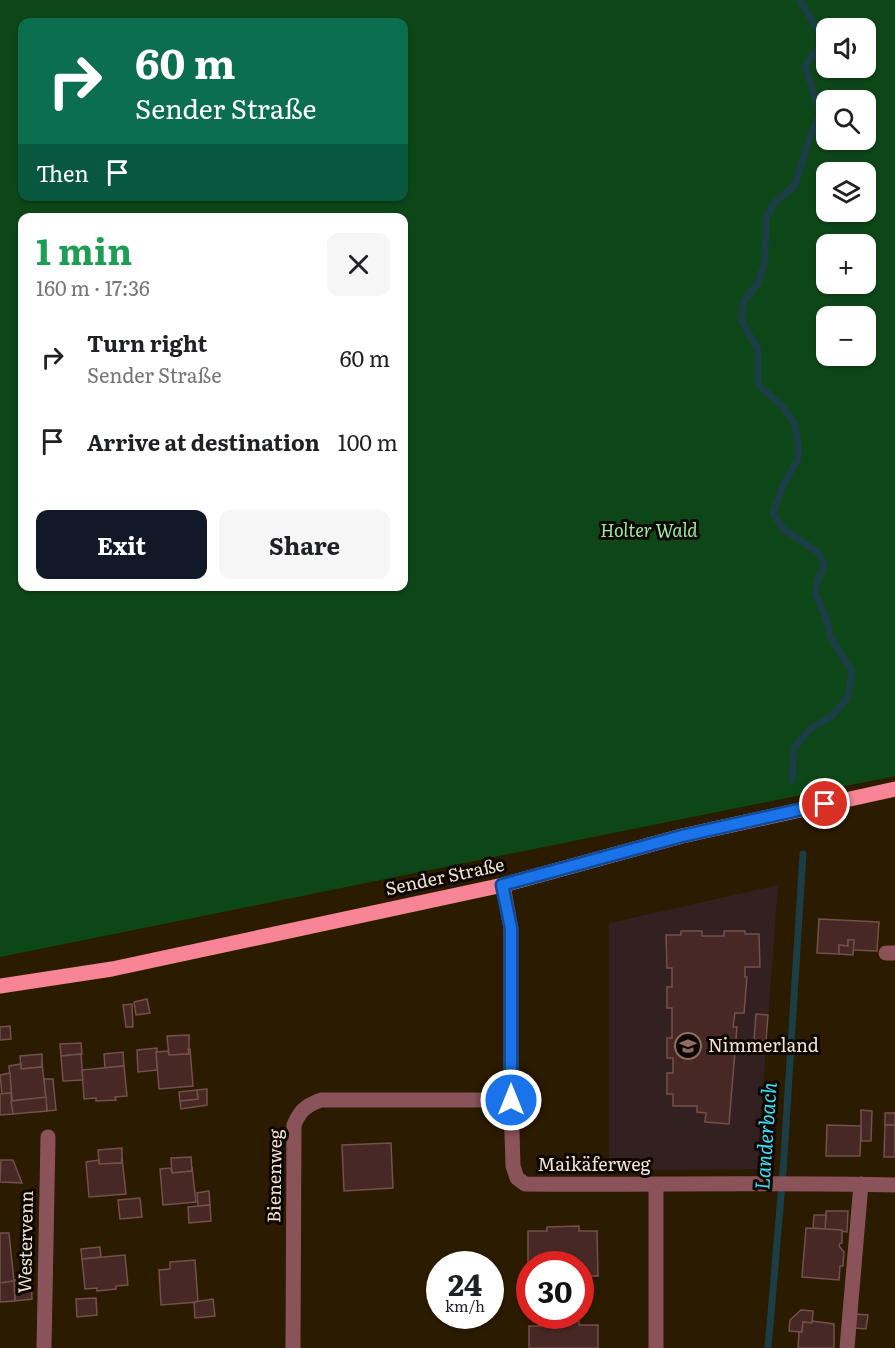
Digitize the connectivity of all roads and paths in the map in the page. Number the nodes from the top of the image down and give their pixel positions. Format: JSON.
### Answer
{"nodes":[{"id":1,"x":895,"y":789,"type":"edge"},
{"id":2,"x":502,"y":885,"type":"junction"},
{"id":3,"x":0,"y":986,"type":"edge"},
{"id":4,"x":511,"y":1100,"type":"junction"},
{"id":5,"x":48,"y":1137,"type":"dead end"},
{"id":6,"x":861,"y":1184,"type":"junction"},
{"id":7,"x":656,"y":1185,"type":"junction"},
{"id":8,"x":895,"y":1185,"type":"edge"},
{"id":9,"x":44,"y":1348,"type":"edge"},
{"id":10,"x":293,"y":1348,"type":"edge"},
{"id":11,"x":656,"y":1348,"type":"edge"},
{"id":12,"x":847,"y":1348,"type":"edge"}],
"edges":[{"from":1,"to":2,"type":"main road","name":"Sender Straße"},
{"from":2,"to":3,"type":"main road","name":"Sender Straße"},
{"from":2,"to":4,"type":"street","name":"Maikäferweg"},
{"from":4,"to":7,"type":"street","name":"Maikäferweg"},
{"from":4,"to":10,"type":"street","name":"Bienenweg"},
{"from":5,"to":9,"type":"street","name":"Westervenn"},
{"from":6,"to":7,"type":"street","name":"Maikäferweg"},
{"from":6,"to":8,"type":"street","name":"Maikäferweg"},
{"from":6,"to":12,"type":"street"},
{"from":7,"to":11,"type":"street"}]}
